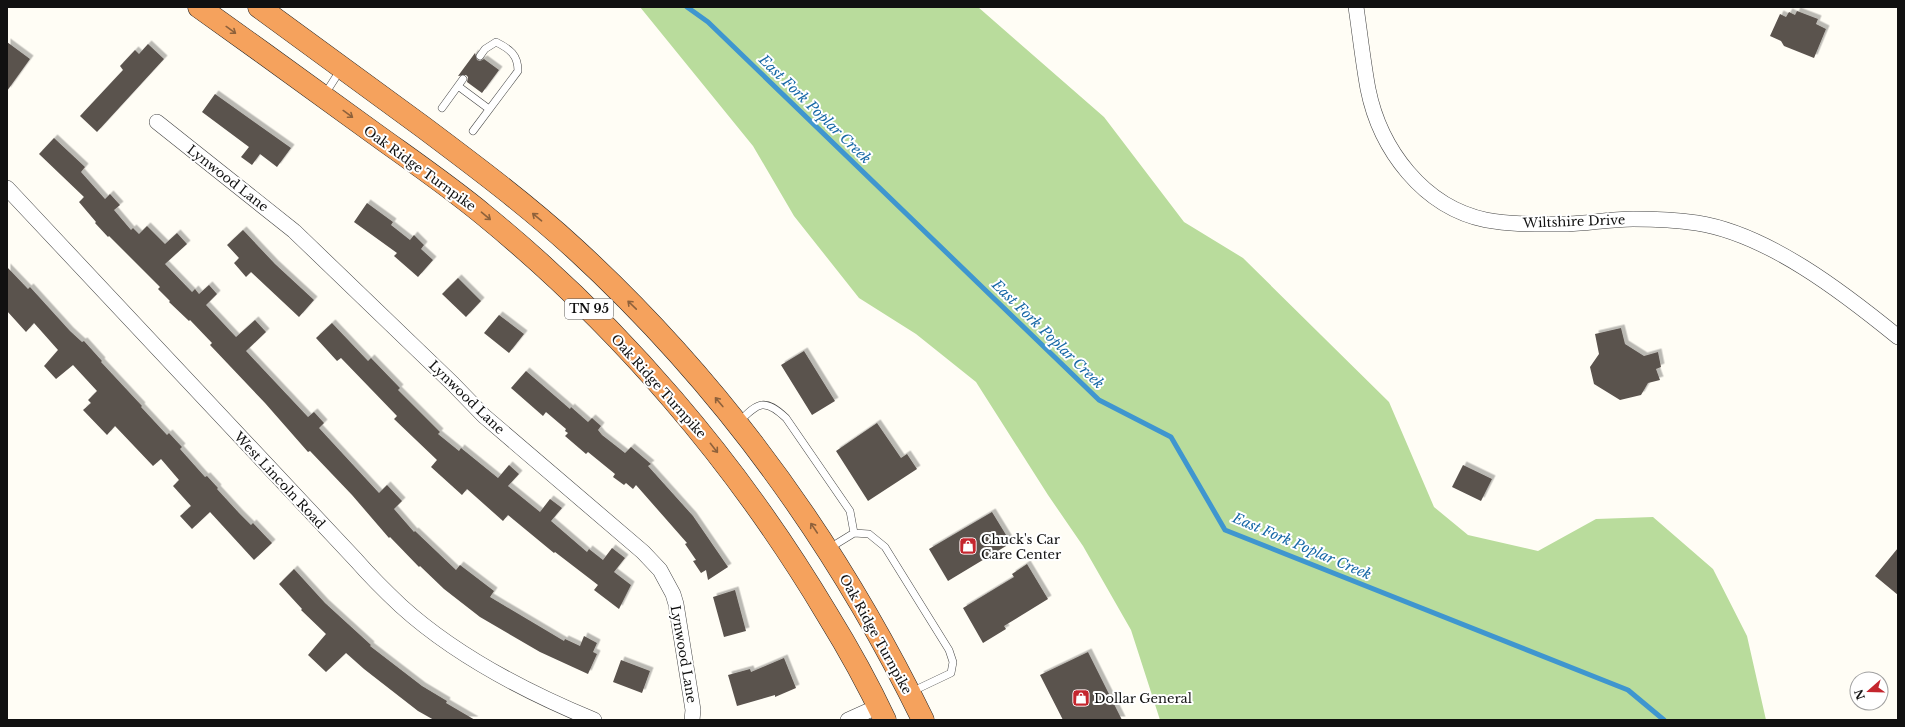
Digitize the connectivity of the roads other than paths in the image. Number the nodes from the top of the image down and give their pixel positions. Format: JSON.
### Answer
{"nodes":[{"id":1,"x":199,"y":7,"type":"edge"},
{"id":2,"x":259,"y":7,"type":"edge"},
{"id":3,"x":1356,"y":7,"type":"edge"},
{"id":4,"x":480,"y":56,"type":"dead end"},
{"id":5,"x":342,"y":67,"type":"junction"},
{"id":6,"x":463,"y":79,"type":"dead end"},
{"id":7,"x":458,"y":86,"type":"junction"},
{"id":8,"x":324,"y":97,"type":"junction"},
{"id":9,"x":442,"y":108,"type":"dead end"},
{"id":10,"x":489,"y":109,"type":"junction"},
{"id":11,"x":158,"y":122,"type":"dead end"},
{"id":12,"x":473,"y":131,"type":"dead end"},
{"id":13,"x":7,"y":188,"type":"edge"},
{"id":14,"x":1898,"y":337,"type":"edge"},
{"id":15,"x":737,"y":424,"type":"junction"},
{"id":16,"x":854,"y":533,"type":"junction"},
{"id":17,"x":828,"y":549,"type":"junction"},
{"id":18,"x":910,"y":693,"type":"junction"},
{"id":19,"x":882,"y":713,"type":"edge"},
{"id":20,"x":594,"y":720,"type":"edge"},
{"id":21,"x":692,"y":720,"type":"edge"},
{"id":22,"x":848,"y":720,"type":"edge"},
{"id":23,"x":923,"y":720,"type":"edge"}],
"edges":[{"from":1,"to":8,"type":"highway","name":"Oak Ridge Turnpike","number":"TN 95","one_way":true},
{"from":2,"to":5,"type":"highway","name":"Oak Ridge Turnpike","number":"TN 95"},
{"from":3,"to":14,"type":"street","name":"Wiltshire Drive"},
{"from":4,"to":10,"type":"lane"},
{"from":5,"to":8,"type":"lane"},
{"from":15,"to":5,"type":"highway","name":"Oak Ridge Turnpike","number":"TN 95","one_way":true},
{"from":6,"to":7,"type":"lane"},
{"from":7,"to":9,"type":"lane"},
{"from":7,"to":10,"type":"lane"},
{"from":8,"to":19,"type":"highway","name":"Oak Ridge Turnpike","number":"TN 95","one_way":true},
{"from":10,"to":12,"type":"lane"},
{"from":11,"to":21,"type":"street","name":"Lynwood Lane"},
{"from":13,"to":20,"type":"street","name":"West Lincoln Road"},
{"from":15,"to":16,"type":"lane"},
{"from":17,"to":15,"type":"highway","name":"Oak Ridge Turnpike","number":"TN 95","one_way":true},
{"from":16,"to":17,"type":"lane"},
{"from":16,"to":18,"type":"lane"},
{"from":17,"to":18,"type":"highway","name":"Oak Ridge Turnpike","number":"TN 95"},
{"from":18,"to":19,"type":"highway"},
{"from":18,"to":23,"type":"highway","name":"Oak Ridge Turnpike","number":"TN 95"},
{"from":19,"to":22,"type":"street"}]}
